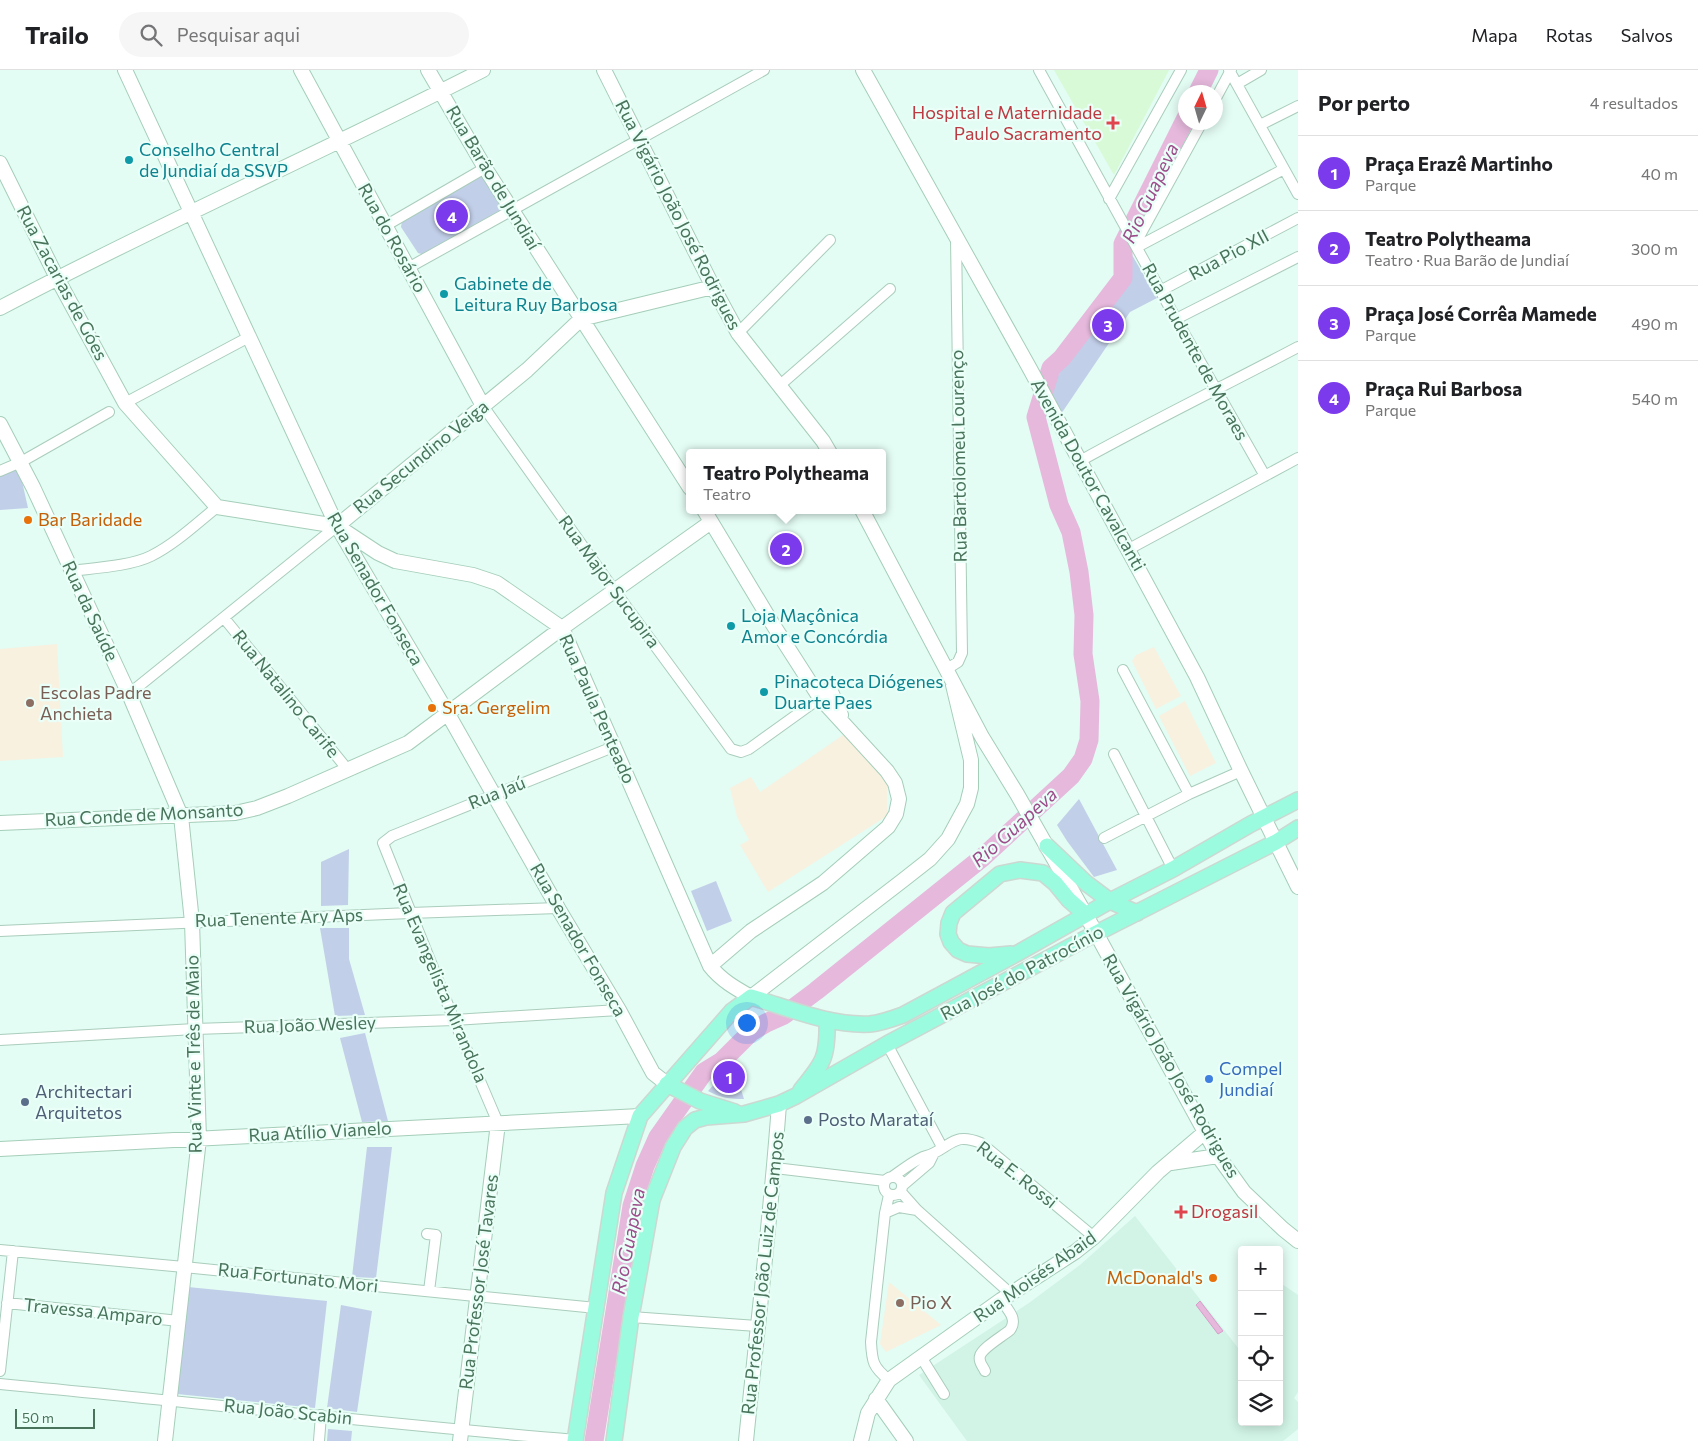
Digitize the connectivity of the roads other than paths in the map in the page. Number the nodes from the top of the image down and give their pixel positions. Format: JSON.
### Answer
{"nodes":[{"id":1,"x":125,"y":70,"type":"edge"},
{"id":2,"x":302,"y":70,"type":"edge"},
{"id":3,"x":428,"y":70,"type":"edge"},
{"id":4,"x":483,"y":70,"type":"edge"},
{"id":5,"x":604,"y":70,"type":"edge"},
{"id":6,"x":764,"y":70,"type":"edge"},
{"id":7,"x":864,"y":70,"type":"edge"},
{"id":8,"x":1039,"y":70,"type":"edge"},
{"id":9,"x":1181,"y":70,"type":"edge"},
{"id":10,"x":1230,"y":70,"type":"edge"},
{"id":11,"x":1261,"y":70,"type":"edge"},
{"id":12,"x":1237,"y":84,"type":"junction"},
{"id":13,"x":1222,"y":85,"type":"edge"},
{"id":14,"x":440,"y":92,"type":"junction"},
{"id":15,"x":1298,"y":106,"type":"edge"},
{"id":16,"x":1260,"y":125,"type":"junction"},
{"id":17,"x":1197,"y":130,"type":"edge"},
{"id":18,"x":639,"y":140,"type":"junction"},
{"id":19,"x":339,"y":142,"type":"junction"},
{"id":20,"x":0,"y":163,"type":"edge"},
{"id":21,"x":485,"y":168,"type":"junction"},
{"id":22,"x":1284,"y":168,"type":"junction"},
{"id":23,"x":1298,"y":194,"type":"edge"},
{"id":24,"x":1110,"y":199,"type":"junction"},
{"id":25,"x":512,"y":210,"type":"junction"},
{"id":26,"x":191,"y":212,"type":"junction"},
{"id":27,"x":1298,"y":218,"type":"edge"},
{"id":28,"x":385,"y":226,"type":"junction"},
{"id":29,"x":956,"y":236,"type":"junction"},
{"id":30,"x":830,"y":240,"type":"dead end"},
{"id":31,"x":1134,"y":242,"type":"junction"},
{"id":32,"x":1298,"y":257,"type":"edge"},
{"id":33,"x":408,"y":268,"type":"junction"},
{"id":34,"x":57,"y":278,"type":"junction"},
{"id":35,"x":713,"y":288,"type":"junction"},
{"id":36,"x":890,"y":289,"type":"dead end"},
{"id":37,"x":1160,"y":291,"type":"junction"},
{"id":38,"x":0,"y":308,"type":"edge"},
{"id":39,"x":581,"y":319,"type":"junction"},
{"id":40,"x":1176,"y":319,"type":"junction"},
{"id":41,"x":738,"y":333,"type":"junction"},
{"id":42,"x":249,"y":337,"type":"junction"},
{"id":43,"x":1298,"y":347,"type":"edge"},
{"id":44,"x":779,"y":386,"type":"junction"},
{"id":45,"x":1217,"y":390,"type":"junction"},
{"id":46,"x":125,"y":403,"type":"junction"},
{"id":47,"x":483,"y":406,"type":"junction"},
{"id":48,"x":108,"y":412,"type":"dead end"},
{"id":49,"x":1,"y":430,"type":"edge"},
{"id":50,"x":828,"y":449,"type":"edge"},
{"id":51,"x":1298,"y":458,"type":"edge"},
{"id":52,"x":1080,"y":461,"type":"junction"},
{"id":53,"x":21,"y":462,"type":"junction"},
{"id":54,"x":0,"y":471,"type":"edge"},
{"id":55,"x":1265,"y":476,"type":"junction"},
{"id":56,"x":686,"y":482,"type":"edge"},
{"id":57,"x":217,"y":508,"type":"junction"},
{"id":58,"x":864,"y":514,"type":"edge"},
{"id":59,"x":708,"y":516,"type":"edge"},
{"id":60,"x":337,"y":526,"type":"junction"},
{"id":61,"x":1129,"y":550,"type":"junction"},
{"id":62,"x":378,"y":553,"type":"junction"},
{"id":63,"x":71,"y":571,"type":"junction"},
{"id":64,"x":366,"y":576,"type":"junction"},
{"id":65,"x":614,"y":590,"type":"junction"},
{"id":66,"x":224,"y":618,"type":"junction"},
{"id":67,"x":562,"y":628,"type":"junction"},
{"id":68,"x":947,"y":670,"type":"junction"},
{"id":69,"x":1123,"y":670,"type":"dead end"},
{"id":70,"x":953,"y":685,"type":"junction"},
{"id":71,"x":129,"y":694,"type":"junction"},
{"id":72,"x":825,"y":694,"type":"junction"},
{"id":73,"x":448,"y":714,"type":"junction"},
{"id":74,"x":613,"y":747,"type":"junction"},
{"id":75,"x":1114,"y":754,"type":"dead end"},
{"id":76,"x":348,"y":770,"type":"junction"},
{"id":77,"x":1241,"y":771,"type":"junction"},
{"id":78,"x":495,"y":794,"type":"junction"},
{"id":79,"x":1189,"y":794,"type":"junction"},
{"id":80,"x":1298,"y":800,"type":"edge"},
{"id":81,"x":181,"y":816,"type":"junction"},
{"id":82,"x":1145,"y":817,"type":"junction"},
{"id":83,"x":1263,"y":818,"type":"junction"},
{"id":84,"x":0,"y":823,"type":"edge"},
{"id":85,"x":1298,"y":828,"type":"edge"},
{"id":86,"x":1104,"y":838,"type":"dead end"},
{"id":87,"x":1276,"y":842,"type":"junction"},
{"id":88,"x":382,"y":843,"type":"joint"},
{"id":89,"x":1047,"y":846,"type":"junction"},
{"id":90,"x":1173,"y":869,"type":"junction"},
{"id":91,"x":1298,"y":887,"type":"edge"},
{"id":92,"x":1110,"y":901,"type":"junction"},
{"id":93,"x":558,"y":908,"type":"junction"},
{"id":94,"x":410,"y":913,"type":"junction"},
{"id":95,"x":1137,"y":913,"type":"junction"},
{"id":96,"x":1085,"y":914,"type":"junction"},
{"id":97,"x":192,"y":922,"type":"junction"},
{"id":98,"x":0,"y":931,"type":"edge"},
{"id":99,"x":1096,"y":933,"type":"junction"},
{"id":100,"x":1018,"y":954,"type":"junction"},
{"id":101,"x":710,"y":966,"type":"junction"},
{"id":102,"x":756,"y":998,"type":"junction"},
{"id":103,"x":619,"y":1010,"type":"junction"},
{"id":104,"x":454,"y":1020,"type":"junction"},
{"id":105,"x":825,"y":1020,"type":"junction"},
{"id":106,"x":195,"y":1029,"type":"junction"},
{"id":107,"x":0,"y":1040,"type":"edge"},
{"id":108,"x":887,"y":1044,"type":"junction"},
{"id":109,"x":671,"y":1087,"type":"junction"},
{"id":110,"x":796,"y":1096,"type":"junction"},
{"id":111,"x":780,"y":1104,"type":"junction"},
{"id":112,"x":744,"y":1114,"type":"junction"},
{"id":113,"x":640,"y":1116,"type":"junction"},
{"id":114,"x":498,"y":1123,"type":"junction"},
{"id":115,"x":1205,"y":1132,"type":"junction"},
{"id":116,"x":199,"y":1139,"type":"junction"},
{"id":117,"x":0,"y":1149,"type":"edge"},
{"id":118,"x":938,"y":1150,"type":"junction"},
{"id":119,"x":1218,"y":1156,"type":"junction"},
{"id":120,"x":1171,"y":1162,"type":"junction"},
{"id":121,"x":775,"y":1168,"type":"junction"},
{"id":122,"x":889,"y":1179,"type":"junction"},
{"id":123,"x":902,"y":1189,"type":"junction"},
{"id":124,"x":889,"y":1195,"type":"junction"},
{"id":125,"x":917,"y":1210,"type":"junction"},
{"id":126,"x":885,"y":1213,"type":"junction"},
{"id":127,"x":427,"y":1234,"type":"dead end"},
{"id":128,"x":1094,"y":1237,"type":"junction"},
{"id":129,"x":1297,"y":1241,"type":"edge"},
{"id":130,"x":0,"y":1250,"type":"edge"},
{"id":131,"x":13,"y":1251,"type":"junction"},
{"id":132,"x":184,"y":1267,"type":"junction"},
{"id":133,"x":429,"y":1290,"type":"junction"},
{"id":134,"x":477,"y":1296,"type":"junction"},
{"id":135,"x":1006,"y":1297,"type":"junction"},
{"id":136,"x":7,"y":1303,"type":"junction"},
{"id":137,"x":596,"y":1308,"type":"junction"},
{"id":138,"x":631,"y":1317,"type":"junction"},
{"id":139,"x":179,"y":1320,"type":"junction"},
{"id":140,"x":757,"y":1326,"type":"junction"},
{"id":141,"x":921,"y":1357,"type":"junction"},
{"id":142,"x":0,"y":1371,"type":"edge"},
{"id":143,"x":986,"y":1371,"type":"dead end"},
{"id":144,"x":889,"y":1380,"type":"junction"},
{"id":145,"x":0,"y":1384,"type":"edge"},
{"id":146,"x":944,"y":1394,"type":"dead end"},
{"id":147,"x":876,"y":1399,"type":"junction"},
{"id":148,"x":169,"y":1400,"type":"junction"},
{"id":149,"x":321,"y":1415,"type":"junction"},
{"id":150,"x":461,"y":1436,"type":"edge"},
{"id":151,"x":165,"y":1441,"type":"edge"},
{"id":152,"x":319,"y":1441,"type":"edge"},
{"id":153,"x":575,"y":1441,"type":"edge"},
{"id":154,"x":614,"y":1441,"type":"edge"},
{"id":155,"x":746,"y":1441,"type":"edge"},
{"id":156,"x":861,"y":1441,"type":"edge"},
{"id":157,"x":906,"y":1441,"type":"edge"}],
"edges":[{"from":1,"to":26,"type":"street","name":"Rua Senador Fonseca"},
{"from":2,"to":19,"type":"street","name":"Rua do Rosário"},
{"from":3,"to":14,"type":"street","name":"Rua Barão de Jundiaí"},
{"from":4,"to":14,"type":"street"},
{"from":5,"to":18,"type":"street","name":"Rua Vigário João José Rodrigues"},
{"from":6,"to":18,"type":"street"},
{"from":7,"to":29,"type":"street","name":"Avenida Doutor Cavalcanti"},
{"from":8,"to":24,"type":"street","name":"Rua Prudente de Moraes"},
{"from":9,"to":24,"type":"street"},
{"from":10,"to":12,"type":"street"},
{"from":10,"to":13,"type":"street"},
{"from":11,"to":12,"type":"street"},
{"from":12,"to":16,"type":"street"},
{"from":14,"to":19,"type":"street"},
{"from":14,"to":21,"type":"street","name":"Rua Barão de Jundiaí"},
{"from":15,"to":16,"type":"street"},
{"from":16,"to":22,"type":"street"},
{"from":17,"to":31,"type":"street"},
{"from":18,"to":25,"type":"street"},
{"from":18,"to":35,"type":"street","name":"Rua Vigário João José Rodrigues"},
{"from":19,"to":26,"type":"street"},
{"from":19,"to":28,"type":"street","name":"Rua do Rosário"},
{"from":20,"to":34,"type":"street","name":"Rua Zacarias de Góes"},
{"from":21,"to":25,"type":"street","name":"Rua Barão de Jundiaí"},
{"from":21,"to":28,"type":"street"},
{"from":22,"to":23,"type":"street"},
{"from":22,"to":31,"type":"street"},
{"from":24,"to":31,"type":"street","name":"Rua Prudente de Moraes"},
{"from":25,"to":33,"type":"street"},
{"from":25,"to":39,"type":"street","name":"Rua Barão de Jundiaí"},
{"from":26,"to":34,"type":"street"},
{"from":26,"to":42,"type":"street","name":"Rua Senador Fonseca"},
{"from":27,"to":37,"type":"street","name":"Rua Pio XII"},
{"from":28,"to":33,"type":"street","name":"Rua do Rosário"},
{"from":29,"to":52,"type":"street","name":"Avenida Doutor Cavalcanti"},
{"from":29,"to":68,"type":"street","name":"Rua Bartolomeu Lourenço"},
{"from":30,"to":41,"type":"street"},
{"from":31,"to":37,"type":"street","name":"Rua Prudente de Moraes"},
{"from":32,"to":40,"type":"street"},
{"from":33,"to":47,"type":"street","name":"Rua do Rosário"},
{"from":34,"to":38,"type":"street"},
{"from":34,"to":46,"type":"street","name":"Rua Zacarias de Góes"},
{"from":35,"to":39,"type":"street"},
{"from":35,"to":41,"type":"street","name":"Rua Vigário João José Rodrigues"},
{"from":36,"to":44,"type":"street"},
{"from":37,"to":40,"type":"street","name":"Rua Prudente de Moraes"},
{"from":39,"to":47,"type":"street","name":"Rua Secundino Veiga"},
{"from":39,"to":56,"type":"street","name":"Rua Barão de Jundiaí"},
{"from":40,"to":45,"type":"street","name":"Rua Prudente de Moraes"},
{"from":41,"to":44,"type":"street","name":"Rua Vigário João José Rodrigues"},
{"from":42,"to":46,"type":"street"},
{"from":42,"to":60,"type":"street","name":"Rua Senador Fonseca"},
{"from":43,"to":45,"type":"street"},
{"from":44,"to":50,"type":"street","name":"Rua Vigário João José Rodrigues"},
{"from":45,"to":52,"type":"street"},
{"from":45,"to":55,"type":"street","name":"Rua Prudente de Moraes"},
{"from":46,"to":57,"type":"street","name":"Rua Zacarias de Góes"},
{"from":47,"to":60,"type":"street","name":"Rua Secundino Veiga"},
{"from":47,"to":65,"type":"street","name":"Rua Major Sucupira"},
{"from":48,"to":53,"type":"street"},
{"from":49,"to":53,"type":"street","name":"Rua da Saúde"},
{"from":51,"to":55,"type":"street"},
{"from":52,"to":61,"type":"street","name":"Avenida Doutor Cavalcanti"},
{"from":53,"to":54,"type":"street"},
{"from":53,"to":63,"type":"street","name":"Rua da Saúde"},
{"from":55,"to":61,"type":"street"},
{"from":57,"to":60,"type":"street"},
{"from":57,"to":63,"type":"street"},
{"from":58,"to":68,"type":"street","name":"Rua Vigário João José Rodrigues"},
{"from":59,"to":65,"type":"street","name":"Rua Conde de Monsanto"},
{"from":59,"to":72,"type":"street"},
{"from":60,"to":62,"type":"street","name":"Rua Paula Penteado"},
{"from":60,"to":64,"type":"street","name":"Rua Senador Fonseca"},
{"from":60,"to":66,"type":"street","name":"Rua Secundino Veiga"},
{"from":61,"to":77,"type":"street","name":"Avenida Doutor Cavalcanti"},
{"from":62,"to":64,"type":"street"},
{"from":62,"to":67,"type":"street","name":"Rua Paula Penteado"},
{"from":63,"to":71,"type":"street","name":"Rua da Saúde"},
{"from":64,"to":73,"type":"street","name":"Rua Senador Fonseca"},
{"from":65,"to":67,"type":"street","name":"Rua Conde de Monsanto"},
{"from":65,"to":72,"type":"street","name":"Rua Major Sucupira"},
{"from":66,"to":71,"type":"street","name":"Rua Secundino Veiga"},
{"from":66,"to":76,"type":"street","name":"Rua Natalino Carife"},
{"from":67,"to":73,"type":"street","name":"Rua Conde de Monsanto"},
{"from":67,"to":74,"type":"street","name":"Rua Paula Penteado"},
{"from":68,"to":70,"type":"street","name":"Rua Vigário João José Rodrigues"},
{"from":69,"to":79,"type":"street"},
{"from":70,"to":89,"type":"street","name":"Rua Vigário João José Rodrigues"},
{"from":70,"to":102,"type":"street"},
{"from":71,"to":81,"type":"street","name":"Rua da Saúde"},
{"from":72,"to":101,"type":"street"},
{"from":73,"to":76,"type":"street","name":"Rua Conde de Monsanto"},
{"from":73,"to":78,"type":"street","name":"Rua Senador Fonseca"},
{"from":74,"to":78,"type":"street","name":"Rua Jaú"},
{"from":74,"to":101,"type":"street","name":"Rua Paula Penteado"},
{"from":75,"to":82,"type":"street"},
{"from":76,"to":81,"type":"street","name":"Rua Conde de Monsanto"},
{"from":77,"to":79,"type":"street"},
{"from":77,"to":83,"type":"street","name":"Avenida Doutor Cavalcanti"},
{"from":78,"to":88,"type":"street","name":"Rua Jaú"},
{"from":78,"to":93,"type":"street","name":"Rua Senador Fonseca"},
{"from":79,"to":82,"type":"street"},
{"from":80,"to":83,"type":"main road","name":"Rua José do Patrocínio"},
{"from":81,"to":84,"type":"street","name":"Rua Conde de Monsanto"},
{"from":81,"to":97,"type":"street","name":"Rua Vinte e Três de Maio"},
{"from":82,"to":86,"type":"street"},
{"from":82,"to":90,"type":"street"},
{"from":83,"to":87,"type":"street","name":"Avenida Doutor Cavalcanti"},
{"from":83,"to":90,"type":"main road","name":"Rua José do Patrocínio"},
{"from":85,"to":87,"type":"main road","name":"Rua José do Patrocínio"},
{"from":87,"to":91,"type":"street","name":"Avenida Doutor Cavalcanti"},
{"from":87,"to":95,"type":"main road","name":"Rua José do Patrocínio"},
{"from":88,"to":94,"type":"street","name":"Rua Evangelista Mirandola"},
{"from":89,"to":92,"type":"main road"},
{"from":89,"to":96,"type":"street","name":"Rua Vigário João José Rodrigues"},
{"from":90,"to":92,"type":"main road","name":"Rua José do Patrocínio"},
{"from":92,"to":95,"type":"main road"},
{"from":92,"to":96,"type":"main road","name":"Rua José do Patrocínio"},
{"from":93,"to":94,"type":"street","name":"Rua Tenente Ary Aps"},
{"from":93,"to":103,"type":"street","name":"Rua Senador Fonseca"},
{"from":94,"to":97,"type":"street","name":"Rua Tenente Ary Aps"},
{"from":94,"to":104,"type":"street","name":"Rua Evangelista Mirandola"},
{"from":95,"to":99,"type":"main road","name":"Rua José do Patrocínio"},
{"from":96,"to":99,"type":"street","name":"Rua Vigário João José Rodrigues"},
{"from":96,"to":100,"type":"main road","name":"Rua José do Patrocínio"},
{"from":96,"to":100,"type":"main road"},
{"from":97,"to":98,"type":"street","name":"Rua Tenente Ary Aps"},
{"from":97,"to":106,"type":"street","name":"Rua Vinte e Três de Maio"},
{"from":99,"to":108,"type":"main road","name":"Rua José do Patrocínio"},
{"from":99,"to":115,"type":"street","name":"Rua Vigário João José Rodrigues"},
{"from":100,"to":105,"type":"main road","name":"Rua José do Patrocínio"},
{"from":101,"to":102,"type":"street","name":"Rua Paula Penteado"},
{"from":102,"to":105,"type":"main road","name":"Rua José do Patrocínio"},
{"from":102,"to":109,"type":"main road"},
{"from":103,"to":104,"type":"street","name":"Rua João Wesley"},
{"from":103,"to":109,"type":"street","name":"Rua Senador Fonseca"},
{"from":104,"to":106,"type":"street","name":"Rua João Wesley"},
{"from":104,"to":114,"type":"street","name":"Rua Evangelista Mirandola"},
{"from":105,"to":110,"type":"main road"},
{"from":106,"to":107,"type":"street","name":"Rua João Wesley"},
{"from":106,"to":116,"type":"street","name":"Rua Vinte e Três de Maio"},
{"from":108,"to":110,"type":"main road","name":"Rua José do Patrocínio"},
{"from":108,"to":118,"type":"street"},
{"from":109,"to":112,"type":"main road"},
{"from":109,"to":113,"type":"main road"},
{"from":110,"to":111,"type":"main road","name":"Rua José do Patrocínio"},
{"from":111,"to":112,"type":"main road","name":"Rua José do Patrocínio"},
{"from":111,"to":121,"type":"street","name":"Rua Professor João Luiz de Campos"},
{"from":112,"to":138,"type":"main road","name":"Rua José do Patrocínio"},
{"from":113,"to":114,"type":"street","name":"Rua Atílio Vianelo"},
{"from":113,"to":137,"type":"main road"},
{"from":114,"to":116,"type":"street","name":"Rua Atílio Vianelo"},
{"from":114,"to":134,"type":"street","name":"Rua Professor José Tavares"},
{"from":115,"to":119,"type":"street","name":"Rua Vigário João José Rodrigues"},
{"from":115,"to":120,"type":"street","name":"Rua Moisés Abaid"},
{"from":116,"to":117,"type":"street","name":"Rua Atílio Vianelo"},
{"from":116,"to":132,"type":"street","name":"Rua Vinte e Três de Maio"},
{"from":118,"to":122,"type":"street","name":"Rua E. Rossi"},
{"from":118,"to":123,"type":"street"},
{"from":118,"to":128,"type":"street","name":"Rua E. Rossi"},
{"from":119,"to":120,"type":"street"},
{"from":119,"to":129,"type":"street","name":"Rua Vigário João José Rodrigues"},
{"from":120,"to":128,"type":"street","name":"Rua Moisés Abaid"},
{"from":121,"to":122,"type":"street"},
{"from":121,"to":140,"type":"street","name":"Rua Professor João Luiz de Campos"},
{"from":122,"to":123,"type":"street"},
{"from":122,"to":124,"type":"street"},
{"from":123,"to":124,"type":"street"},
{"from":123,"to":125,"type":"street"},
{"from":124,"to":126,"type":"street"},
{"from":125,"to":126,"type":"street"},
{"from":125,"to":135,"type":"street"},
{"from":126,"to":144,"type":"street"},
{"from":127,"to":133,"type":"street"},
{"from":128,"to":135,"type":"street","name":"Rua Moisés Abaid"},
{"from":130,"to":131,"type":"street","name":"Rua Fortunato Mori"},
{"from":131,"to":132,"type":"street","name":"Rua Fortunato Mori"},
{"from":131,"to":136,"type":"street"},
{"from":132,"to":133,"type":"street","name":"Rua Fortunato Mori"},
{"from":132,"to":139,"type":"street","name":"Rua Vinte e Três de Maio"},
{"from":133,"to":134,"type":"street","name":"Rua Fortunato Mori"},
{"from":134,"to":137,"type":"street","name":"Rua Fortunato Mori"},
{"from":134,"to":150,"type":"street","name":"Rua Professor José Tavares"},
{"from":135,"to":141,"type":"street","name":"Rua Moisés Abaid"},
{"from":135,"to":143,"type":"street"},
{"from":136,"to":139,"type":"street","name":"Travessa Amparo"},
{"from":136,"to":142,"type":"street"},
{"from":137,"to":153,"type":"main road"},
{"from":138,"to":140,"type":"street"},
{"from":138,"to":154,"type":"main road","name":"Rua José do Patrocínio"},
{"from":139,"to":148,"type":"street","name":"Rua Vinte e Três de Maio"},
{"from":140,"to":155,"type":"street","name":"Rua Professor João Luiz de Campos"},
{"from":141,"to":144,"type":"street","name":"Rua Moisés Abaid"},
{"from":141,"to":146,"type":"street"},
{"from":144,"to":147,"type":"street","name":"Rua Moisés Abaid"},
{"from":145,"to":148,"type":"street","name":"Rua João Scabin"},
{"from":147,"to":156,"type":"street","name":"Rua Moisés Abaid"},
{"from":147,"to":157,"type":"street"},
{"from":148,"to":149,"type":"street","name":"Rua João Scabin"},
{"from":148,"to":151,"type":"street","name":"Rua Vinte e Três de Maio"},
{"from":149,"to":150,"type":"street","name":"Rua João Scabin"},
{"from":149,"to":152,"type":"street"},
{"from":150,"to":153,"type":"street","name":"Rua João Scabin"}]}
